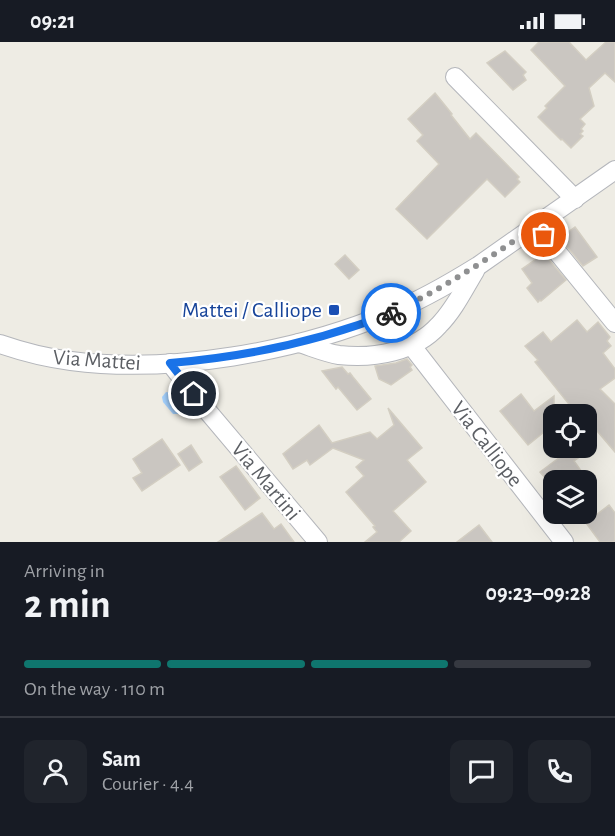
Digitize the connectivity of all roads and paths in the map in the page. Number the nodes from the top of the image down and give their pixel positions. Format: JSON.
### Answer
{"nodes":[{"id":1,"x":455,"y":77,"type":"dead end"},
{"id":2,"x":615,"y":170,"type":"edge"},
{"id":3,"x":575,"y":199,"type":"junction"},
{"id":4,"x":536,"y":226,"type":"junction"},
{"id":5,"x":477,"y":266,"type":"junction"},
{"id":6,"x":615,"y":323,"type":"edge"},
{"id":7,"x":297,"y":343,"type":"junction"},
{"id":8,"x":0,"y":344,"type":"edge"},
{"id":9,"x":411,"y":345,"type":"junction"},
{"id":10,"x":170,"y":363,"type":"junction"},
{"id":11,"x":318,"y":542,"type":"edge"},
{"id":12,"x":564,"y":542,"type":"edge"}],
"edges":[{"from":1,"to":3,"type":"street"},
{"from":2,"to":3,"type":"street","name":"Via Mattei"},
{"from":3,"to":4,"type":"street","name":"Via Mattei"},
{"from":4,"to":5,"type":"street","name":"Via Mattei"},
{"from":4,"to":6,"type":"street"},
{"from":5,"to":7,"type":"street","name":"Via Mattei"},
{"from":5,"to":9,"type":"street"},
{"from":7,"to":9,"type":"street"},
{"from":7,"to":10,"type":"street","name":"Via Mattei"},
{"from":8,"to":10,"type":"street","name":"Via Mattei"},
{"from":9,"to":12,"type":"street","name":"Via Calliope"},
{"from":10,"to":11,"type":"street","name":"Via Martini"}]}
